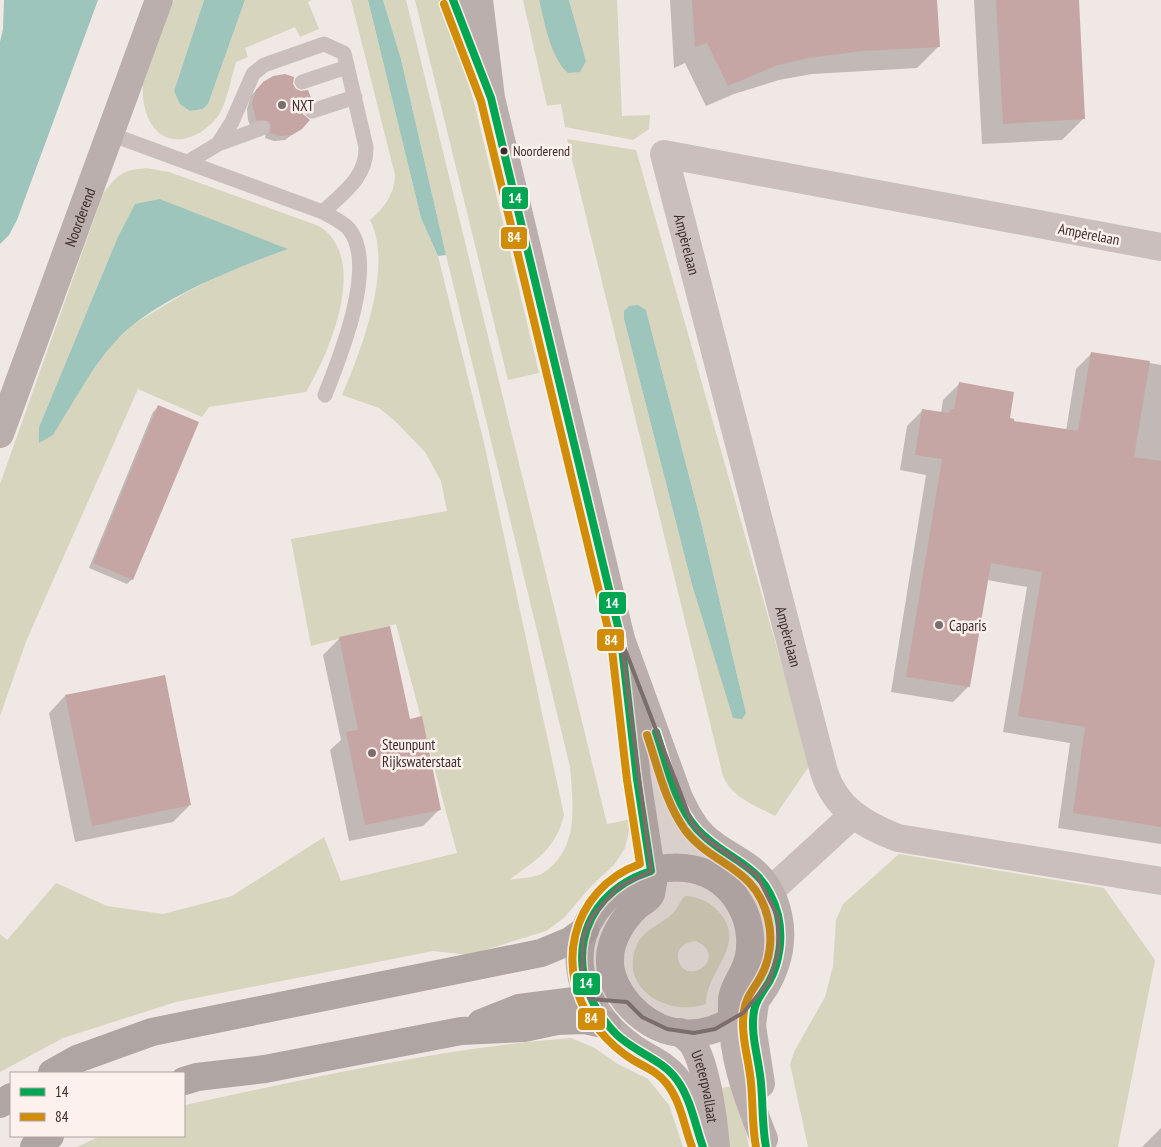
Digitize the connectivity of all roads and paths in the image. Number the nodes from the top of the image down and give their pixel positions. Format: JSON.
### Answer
{"nodes":[{"id":1,"x":159,"y":0,"type":"edge"},
{"id":2,"x":453,"y":0,"type":"edge"},
{"id":3,"x":480,"y":0,"type":"edge"},
{"id":4,"x":347,"y":67,"type":"junction"},
{"id":5,"x":302,"y":82,"type":"dead end"},
{"id":6,"x":354,"y":97,"type":"junction"},
{"id":7,"x":491,"y":98,"type":"junction"},
{"id":8,"x":312,"y":111,"type":"dead end"},
{"id":9,"x":262,"y":128,"type":"dead end"},
{"id":10,"x":110,"y":134,"type":"junction"},
{"id":11,"x":218,"y":144,"type":"junction"},
{"id":12,"x":188,"y":162,"type":"junction"},
{"id":13,"x":323,"y":212,"type":"junction"},
{"id":14,"x":1161,"y":247,"type":"edge"},
{"id":15,"x":326,"y":395,"type":"dead end"},
{"id":16,"x":0,"y":434,"type":"edge"},
{"id":17,"x":621,"y":639,"type":"junction"},
{"id":18,"x":853,"y":815,"type":"junction"},
{"id":19,"x":651,"y":871,"type":"junction"},
{"id":20,"x":1161,"y":881,"type":"edge"},
{"id":21,"x":731,"y":892,"type":"junction"},
{"id":22,"x":769,"y":892,"type":"junction"},
{"id":23,"x":585,"y":930,"type":"junction"},
{"id":24,"x":590,"y":999,"type":"junction"},
{"id":25,"x":627,"y":1002,"type":"junction"},
{"id":26,"x":755,"y":1002,"type":"junction"},
{"id":27,"x":732,"y":1021,"type":"junction"},
{"id":28,"x":607,"y":1025,"type":"junction"},
{"id":29,"x":461,"y":1031,"type":"junction"},
{"id":30,"x":680,"y":1032,"type":"junction"},
{"id":31,"x":54,"y":1072,"type":"edge"},
{"id":32,"x":185,"y":1081,"type":"edge"},
{"id":33,"x":49,"y":1137,"type":"edge"},
{"id":34,"x":765,"y":1143,"type":"edge"},
{"id":35,"x":34,"y":1147,"type":"edge"},
{"id":36,"x":703,"y":1147,"type":"edge"},
{"id":37,"x":716,"y":1147,"type":"edge"}],
"edges":[{"from":1,"to":10,"type":"street","name":"Noorderend"},
{"from":2,"to":7,"type":"street"},
{"from":3,"to":7,"type":"street"},
{"from":4,"to":5,"type":"lane"},
{"from":4,"to":6,"type":"lane"},
{"from":4,"to":11,"type":"lane"},
{"from":6,"to":8,"type":"lane"},
{"from":6,"to":13,"type":"lane"},
{"from":7,"to":17,"type":"street"},
{"from":9,"to":11,"type":"lane"},
{"from":10,"to":12,"type":"lane"},
{"from":10,"to":16,"type":"street","name":"Noorderend"},
{"from":11,"to":12,"type":"lane"},
{"from":12,"to":13,"type":"lane"},
{"from":13,"to":15,"type":"lane"},
{"from":14,"to":18,"type":"street","name":"Ampèrelaan"},
{"from":17,"to":19,"type":"street"},
{"from":17,"to":22,"type":"street"},
{"from":18,"to":20,"type":"street","name":"Ampèrelaan"},
{"from":18,"to":22,"type":"street"},
{"from":19,"to":21,"type":"street"},
{"from":19,"to":23,"type":"street"},
{"from":19,"to":25,"type":"street"},
{"from":21,"to":22,"type":"street"},
{"from":21,"to":27,"type":"street"},
{"from":22,"to":26,"type":"street"},
{"from":23,"to":24,"type":"street","name":"Ureterpvallaat"},
{"from":23,"to":31,"type":"highway"},
{"from":24,"to":25,"type":"street"},
{"from":24,"to":28,"type":"street","name":"Ureterpvallaat"},
{"from":24,"to":29,"type":"highway"},
{"from":25,"to":30,"type":"street"},
{"from":26,"to":27,"type":"street"},
{"from":26,"to":34,"type":"street"},
{"from":27,"to":30,"type":"street"},
{"from":27,"to":34,"type":"street"},
{"from":28,"to":29,"type":"highway"},
{"from":28,"to":36,"type":"street","name":"Ureterpvallaat"},
{"from":29,"to":32,"type":"highway"},
{"from":30,"to":37,"type":"street","name":"Ureterpvallaat"},
{"from":33,"to":35,"type":"highway"}]}
